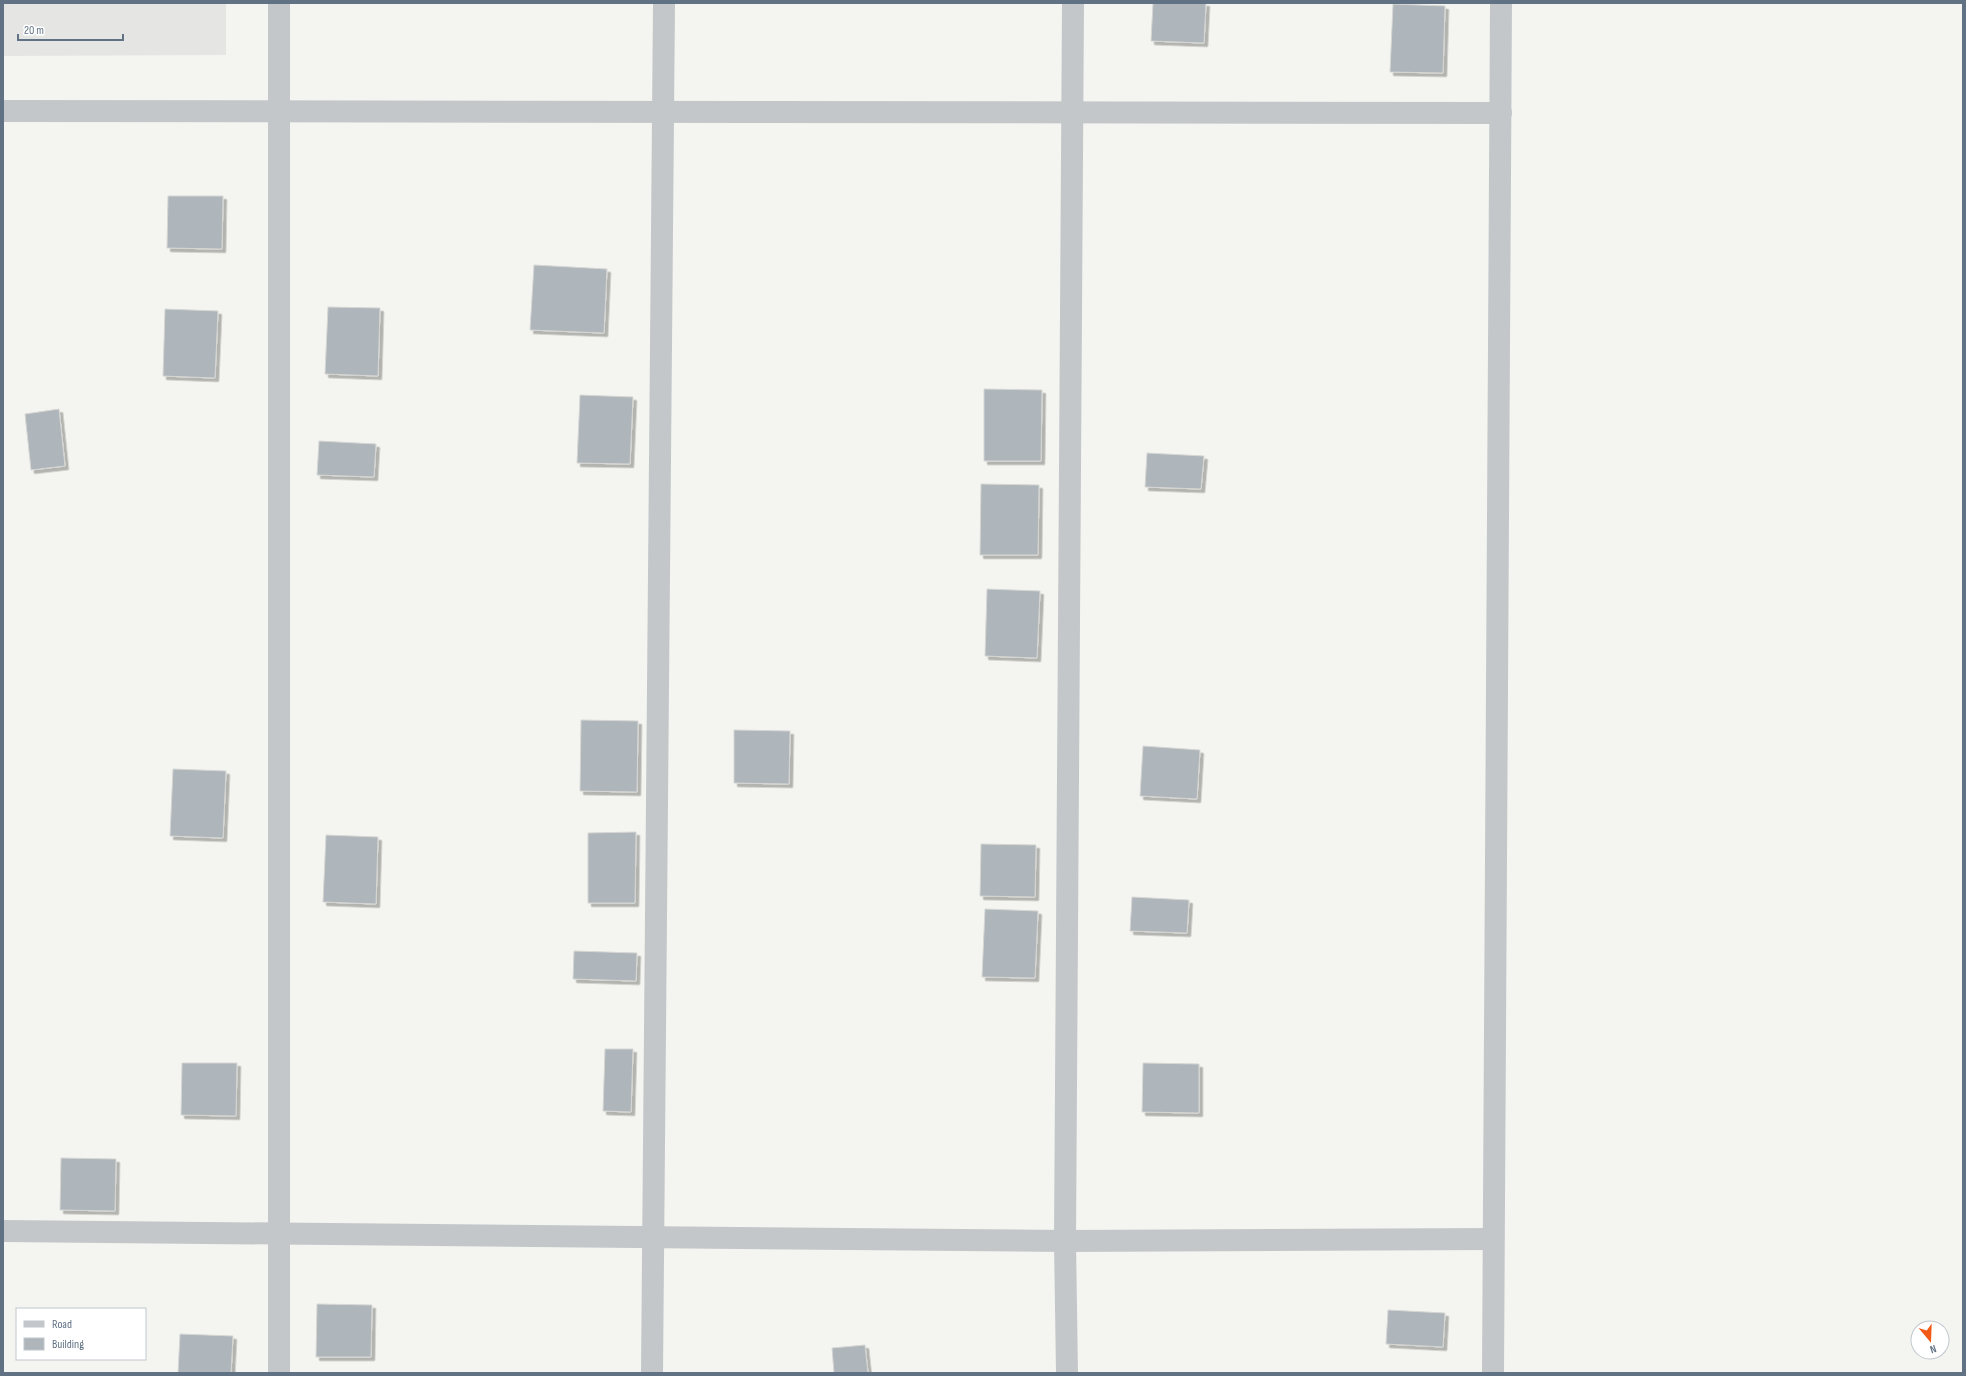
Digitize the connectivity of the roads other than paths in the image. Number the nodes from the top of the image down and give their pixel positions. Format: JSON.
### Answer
{"nodes":[{"id":1,"x":279,"y":3,"type":"edge"},
{"id":2,"x":664,"y":3,"type":"edge"},
{"id":3,"x":1073,"y":3,"type":"edge"},
{"id":4,"x":1501,"y":3,"type":"edge"},
{"id":5,"x":3,"y":111,"type":"edge"},
{"id":6,"x":279,"y":111,"type":"junction"},
{"id":7,"x":663,"y":111,"type":"junction"},
{"id":8,"x":1072,"y":111,"type":"junction"},
{"id":9,"x":1501,"y":113,"type":"junction"},
{"id":10,"x":3,"y":1231,"type":"edge"},
{"id":11,"x":279,"y":1234,"type":"junction"},
{"id":12,"x":653,"y":1237,"type":"junction"},
{"id":13,"x":1493,"y":1239,"type":"junction"},
{"id":14,"x":1065,"y":1241,"type":"junction"},
{"id":15,"x":279,"y":1373,"type":"edge"},
{"id":16,"x":652,"y":1373,"type":"edge"},
{"id":17,"x":1067,"y":1373,"type":"edge"},
{"id":18,"x":1492,"y":1373,"type":"edge"}],
"edges":[{"from":1,"to":6,"type":"street"},
{"from":2,"to":7,"type":"street"},
{"from":3,"to":8,"type":"street"},
{"from":4,"to":9,"type":"street"},
{"from":5,"to":6,"type":"street"},
{"from":6,"to":7,"type":"street"},
{"from":6,"to":11,"type":"street"},
{"from":7,"to":8,"type":"street"},
{"from":7,"to":12,"type":"street"},
{"from":8,"to":9,"type":"street"},
{"from":8,"to":14,"type":"street"},
{"from":9,"to":13,"type":"street"},
{"from":10,"to":11,"type":"street"},
{"from":11,"to":12,"type":"street"},
{"from":11,"to":15,"type":"street"},
{"from":12,"to":14,"type":"street"},
{"from":12,"to":16,"type":"street"},
{"from":13,"to":14,"type":"street"},
{"from":13,"to":18,"type":"street"},
{"from":14,"to":17,"type":"street"}]}
